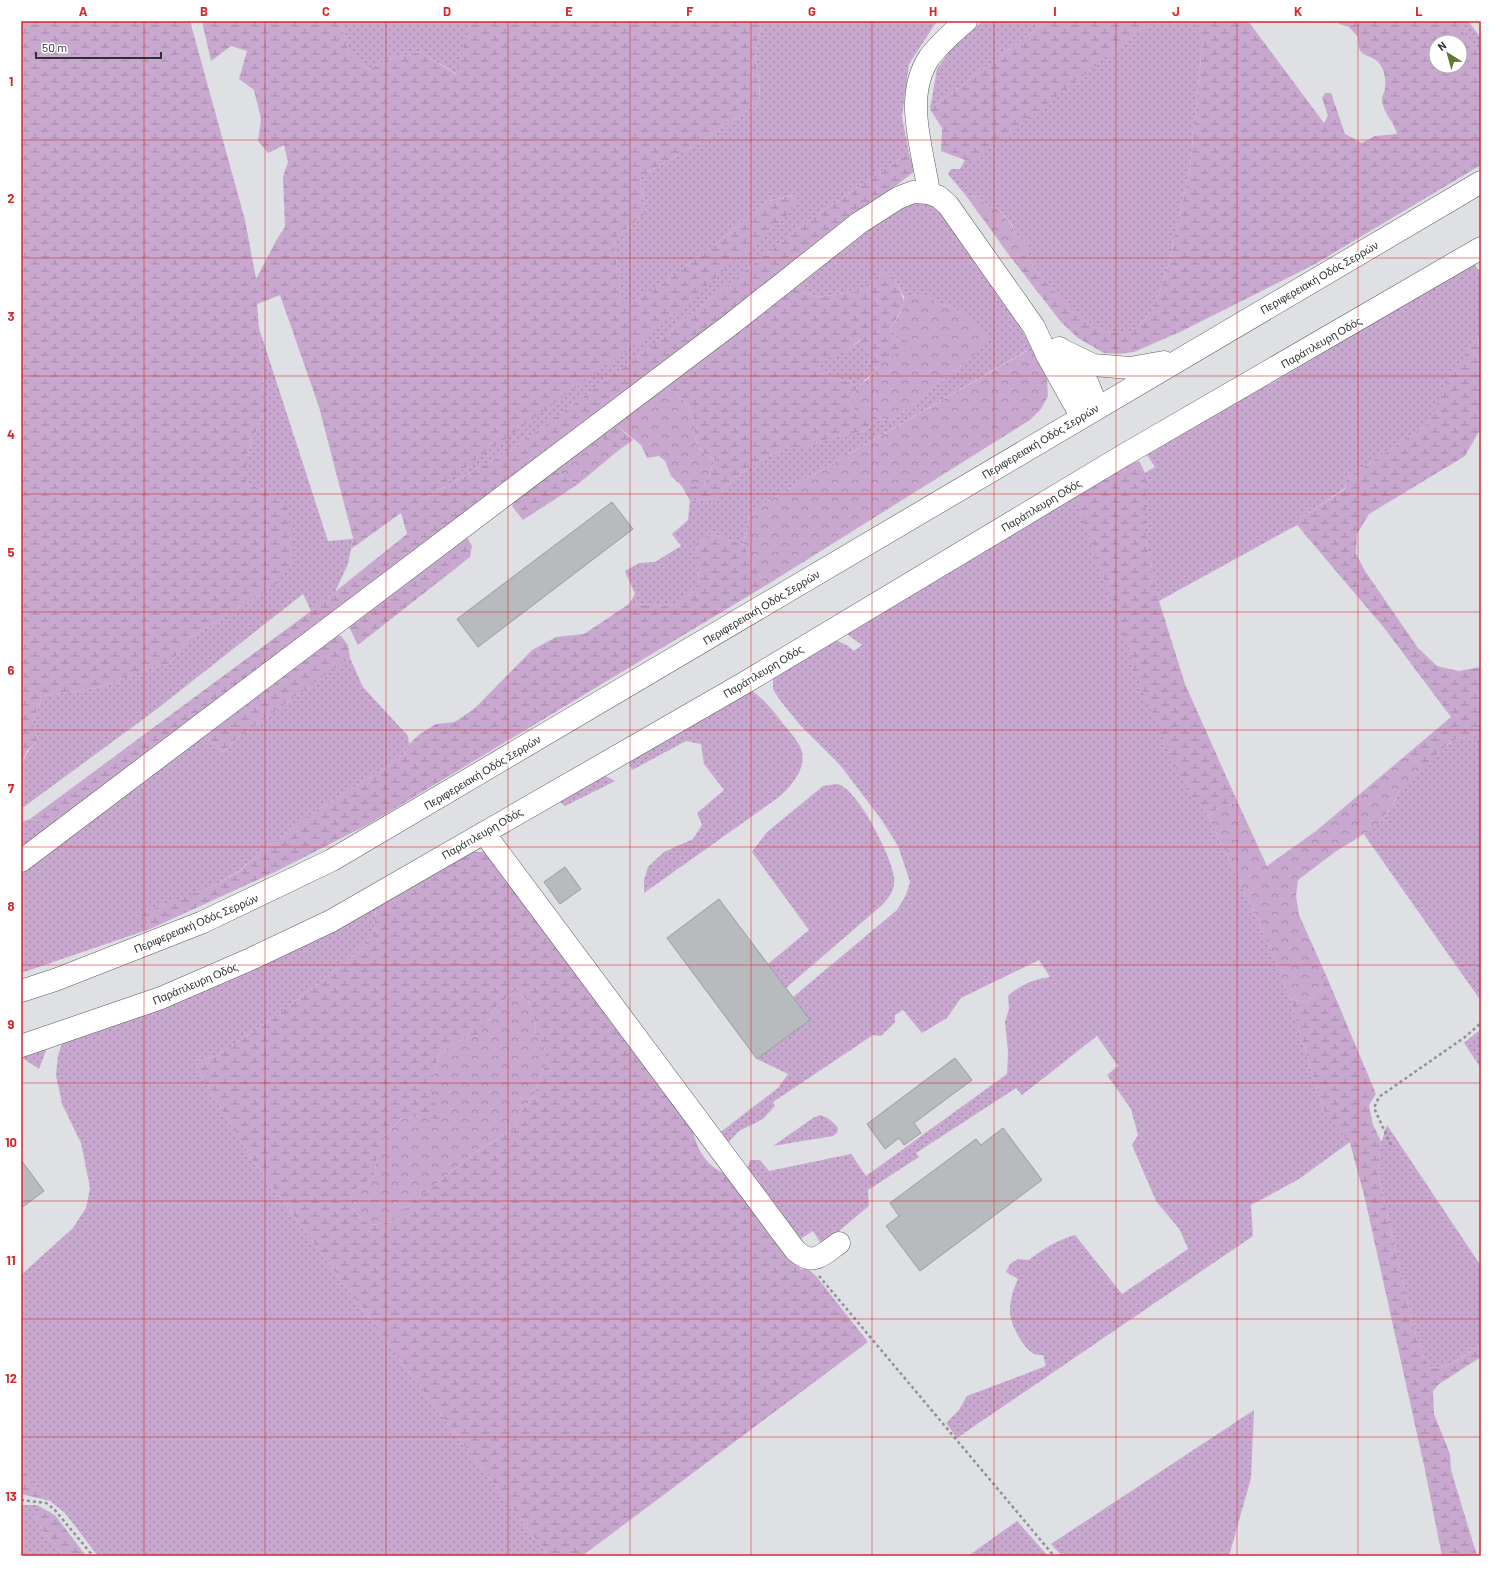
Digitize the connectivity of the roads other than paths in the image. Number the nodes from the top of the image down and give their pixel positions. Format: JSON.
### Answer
{"nodes":[{"id":1,"x":966,"y":21,"type":"edge"},
{"id":2,"x":1481,"y":182,"type":"edge"},
{"id":3,"x":929,"y":193,"type":"junction"},
{"id":4,"x":1481,"y":248,"type":"edge"},
{"id":5,"x":1034,"y":327,"type":"junction"},
{"id":6,"x":1060,"y":349,"type":"junction"},
{"id":7,"x":1180,"y":358,"type":"junction"},
{"id":8,"x":1089,"y":412,"type":"junction"},
{"id":9,"x":484,"y":833,"type":"junction"},
{"id":10,"x":21,"y":861,"type":"edge"},
{"id":11,"x":21,"y":991,"type":"edge"},
{"id":12,"x":21,"y":1046,"type":"edge"},
{"id":13,"x":839,"y":1243,"type":"dead end"}],
"edges":[{"from":1,"to":3,"type":"street"},
{"from":2,"to":7,"type":"street","name":"Περιφερειακή Οδός Σερρών"},
{"from":3,"to":5,"type":"street"},
{"from":3,"to":10,"type":"street"},
{"from":4,"to":9,"type":"street","name":"Παράπλευρη Οδός"},
{"from":5,"to":6,"type":"street"},
{"from":5,"to":8,"type":"street"},
{"from":6,"to":7,"type":"street"},
{"from":6,"to":8,"type":"street"},
{"from":7,"to":8,"type":"street","name":"Περιφερειακή Οδός Σερρών"},
{"from":8,"to":11,"type":"street","name":"Περιφερειακή Οδός Σερρών"},
{"from":9,"to":12,"type":"street","name":"Παράπλευρη Οδός"},
{"from":9,"to":13,"type":"street"}]}
